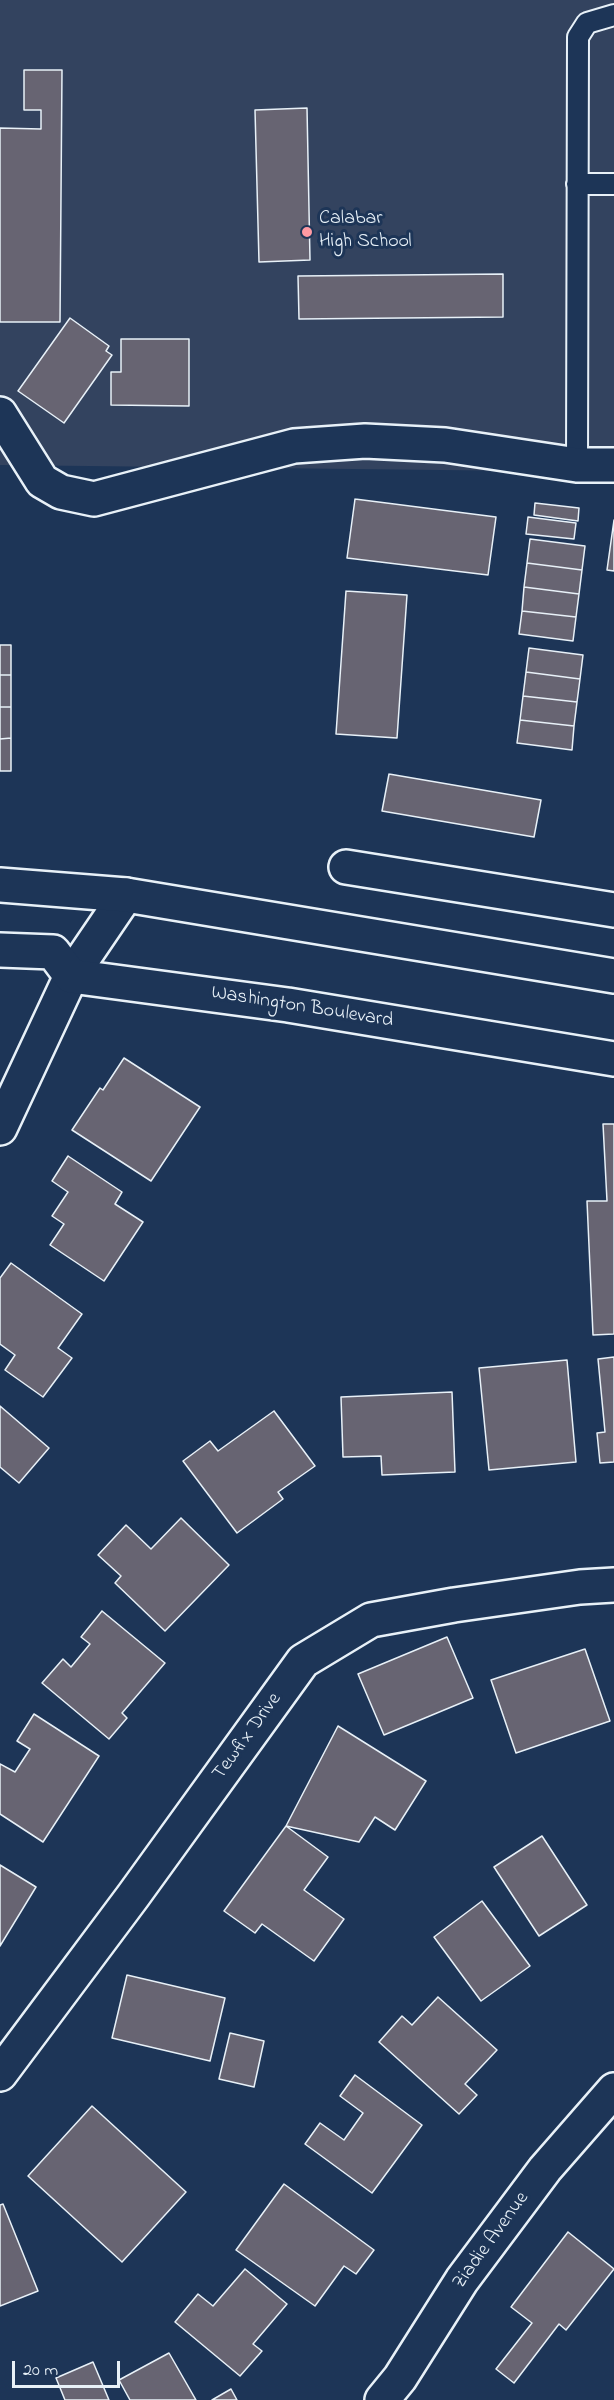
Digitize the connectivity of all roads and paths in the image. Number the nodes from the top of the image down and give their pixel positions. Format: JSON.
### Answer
{"nodes":[{"id":1,"x":614,"y":15,"type":"edge"},
{"id":2,"x":577,"y":184,"type":"junction"},
{"id":3,"x":614,"y":184,"type":"edge"},
{"id":4,"x":0,"y":414,"type":"edge"},
{"id":5,"x":577,"y":465,"type":"junction"},
{"id":6,"x":614,"y":465,"type":"edge"},
{"id":7,"x":346,"y":867,"type":"dead end"},
{"id":8,"x":0,"y":885,"type":"edge"},
{"id":9,"x":126,"y":895,"type":"junction"},
{"id":10,"x":614,"y":910,"type":"edge"},
{"id":11,"x":0,"y":950,"type":"edge"},
{"id":12,"x":71,"y":976,"type":"junction"},
{"id":13,"x":614,"y":976,"type":"edge"},
{"id":14,"x":614,"y":1059,"type":"edge"},
{"id":15,"x":0,"y":1128,"type":"edge"},
{"id":16,"x":614,"y":1585,"type":"edge"},
{"id":17,"x":0,"y":2074,"type":"edge"},
{"id":18,"x":614,"y":2090,"type":"edge"},
{"id":19,"x":396,"y":2393,"type":"edge"}],
"edges":[{"from":1,"to":2,"type":"lane"},
{"from":2,"to":3,"type":"lane"},
{"from":2,"to":5,"type":"lane"},
{"from":4,"to":5,"type":"main road"},
{"from":5,"to":6,"type":"main road"},
{"from":7,"to":10,"type":"main road"},
{"from":8,"to":9,"type":"main road"},
{"from":9,"to":12,"type":"main road"},
{"from":9,"to":13,"type":"main road"},
{"from":11,"to":12,"type":"main road"},
{"from":12,"to":14,"type":"main road","name":"Washington Boulevard"},
{"from":12,"to":15,"type":"main road"},
{"from":16,"to":17,"type":"main road","name":"Tewfix Drive"},
{"from":18,"to":19,"type":"main road","name":"Ziadie Avenue"}]}
